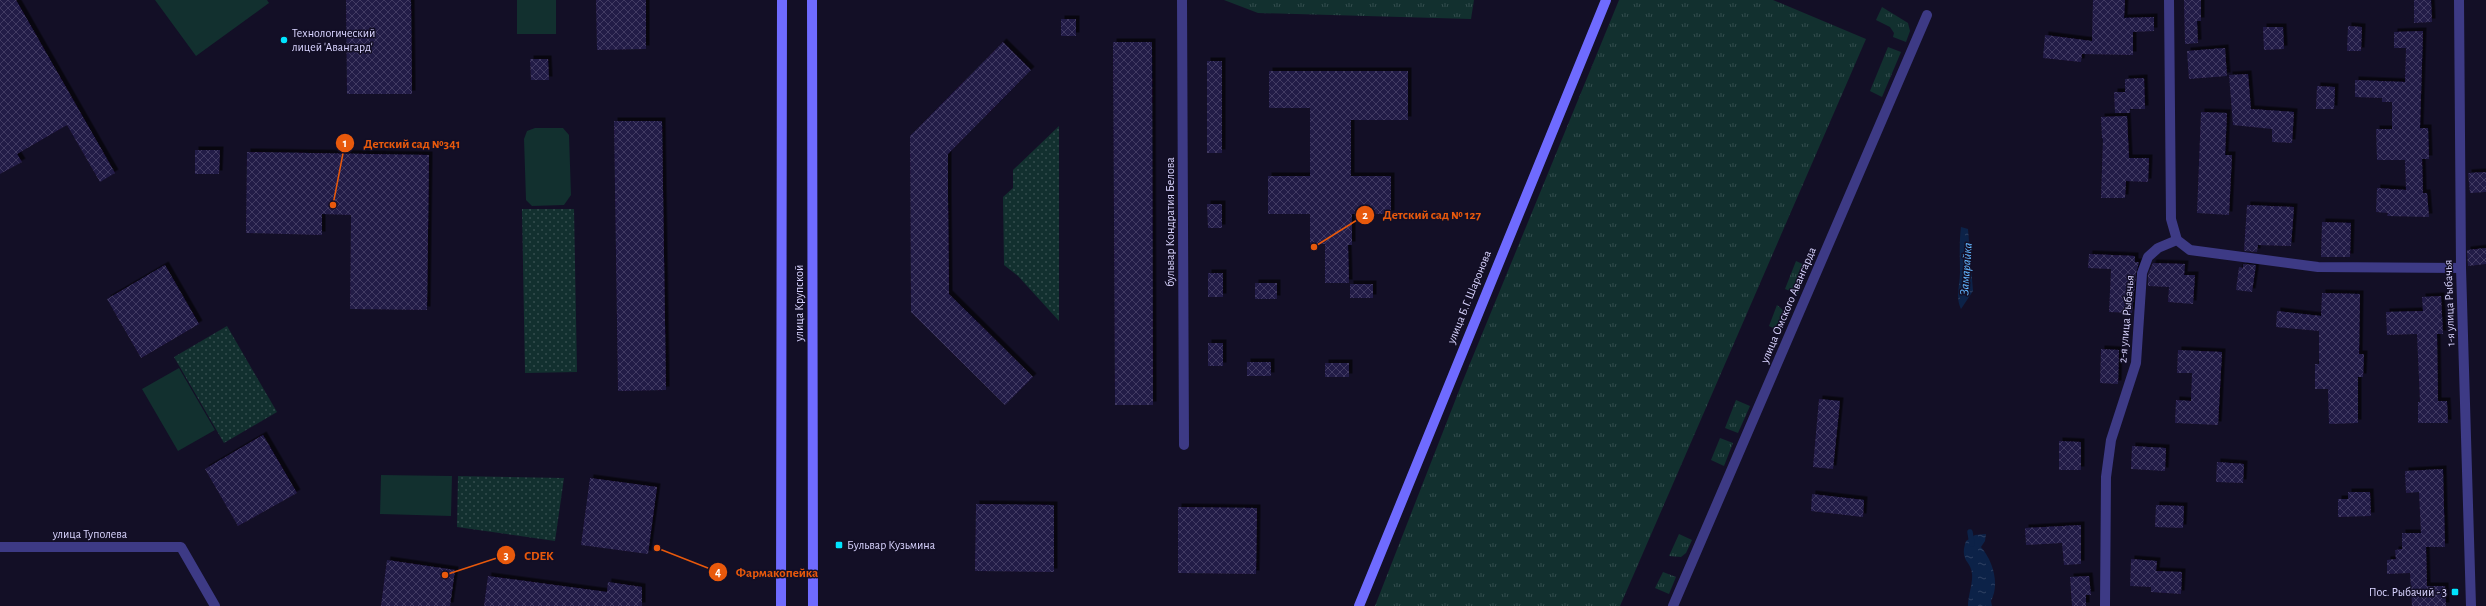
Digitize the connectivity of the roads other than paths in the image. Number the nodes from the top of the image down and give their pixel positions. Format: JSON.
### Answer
{"nodes":[{"id":1,"x":782,"y":0,"type":"edge"},
{"id":2,"x":812,"y":0,"type":"edge"},
{"id":3,"x":1182,"y":0,"type":"edge"},
{"id":4,"x":1606,"y":0,"type":"edge"},
{"id":5,"x":2169,"y":0,"type":"edge"},
{"id":6,"x":2459,"y":0,"type":"edge"},
{"id":7,"x":1927,"y":15,"type":"dead end"},
{"id":8,"x":2177,"y":240,"type":"junction"},
{"id":9,"x":2461,"y":268,"type":"junction"},
{"id":10,"x":1184,"y":445,"type":"dead end"},
{"id":11,"x":0,"y":547,"type":"edge"},
{"id":12,"x":215,"y":606,"type":"edge"},
{"id":13,"x":781,"y":606,"type":"edge"},
{"id":14,"x":813,"y":606,"type":"edge"},
{"id":15,"x":1359,"y":606,"type":"edge"},
{"id":16,"x":1673,"y":606,"type":"edge"},
{"id":17,"x":2105,"y":606,"type":"edge"},
{"id":18,"x":2471,"y":606,"type":"edge"}],
"edges":[{"from":1,"to":13,"type":"main road","name":"улица Крупской"},
{"from":2,"to":14,"type":"main road","name":"улица Крупской"},
{"from":3,"to":10,"type":"street","name":"бульвар Кондратия Белова"},
{"from":4,"to":15,"type":"main road","name":"улица Б.Г. Шаронова"},
{"from":5,"to":8,"type":"street"},
{"from":6,"to":9,"type":"street","name":"1-я улица Рыбачья"},
{"from":7,"to":16,"type":"street","name":"улица Омского Авангарда"},
{"from":8,"to":9,"type":"street"},
{"from":8,"to":17,"type":"street","name":"2-я улица Рыбачья"},
{"from":9,"to":18,"type":"street","name":"1-я улица Рыбачья"},
{"from":11,"to":12,"type":"street","name":"улица Туполева"}]}
